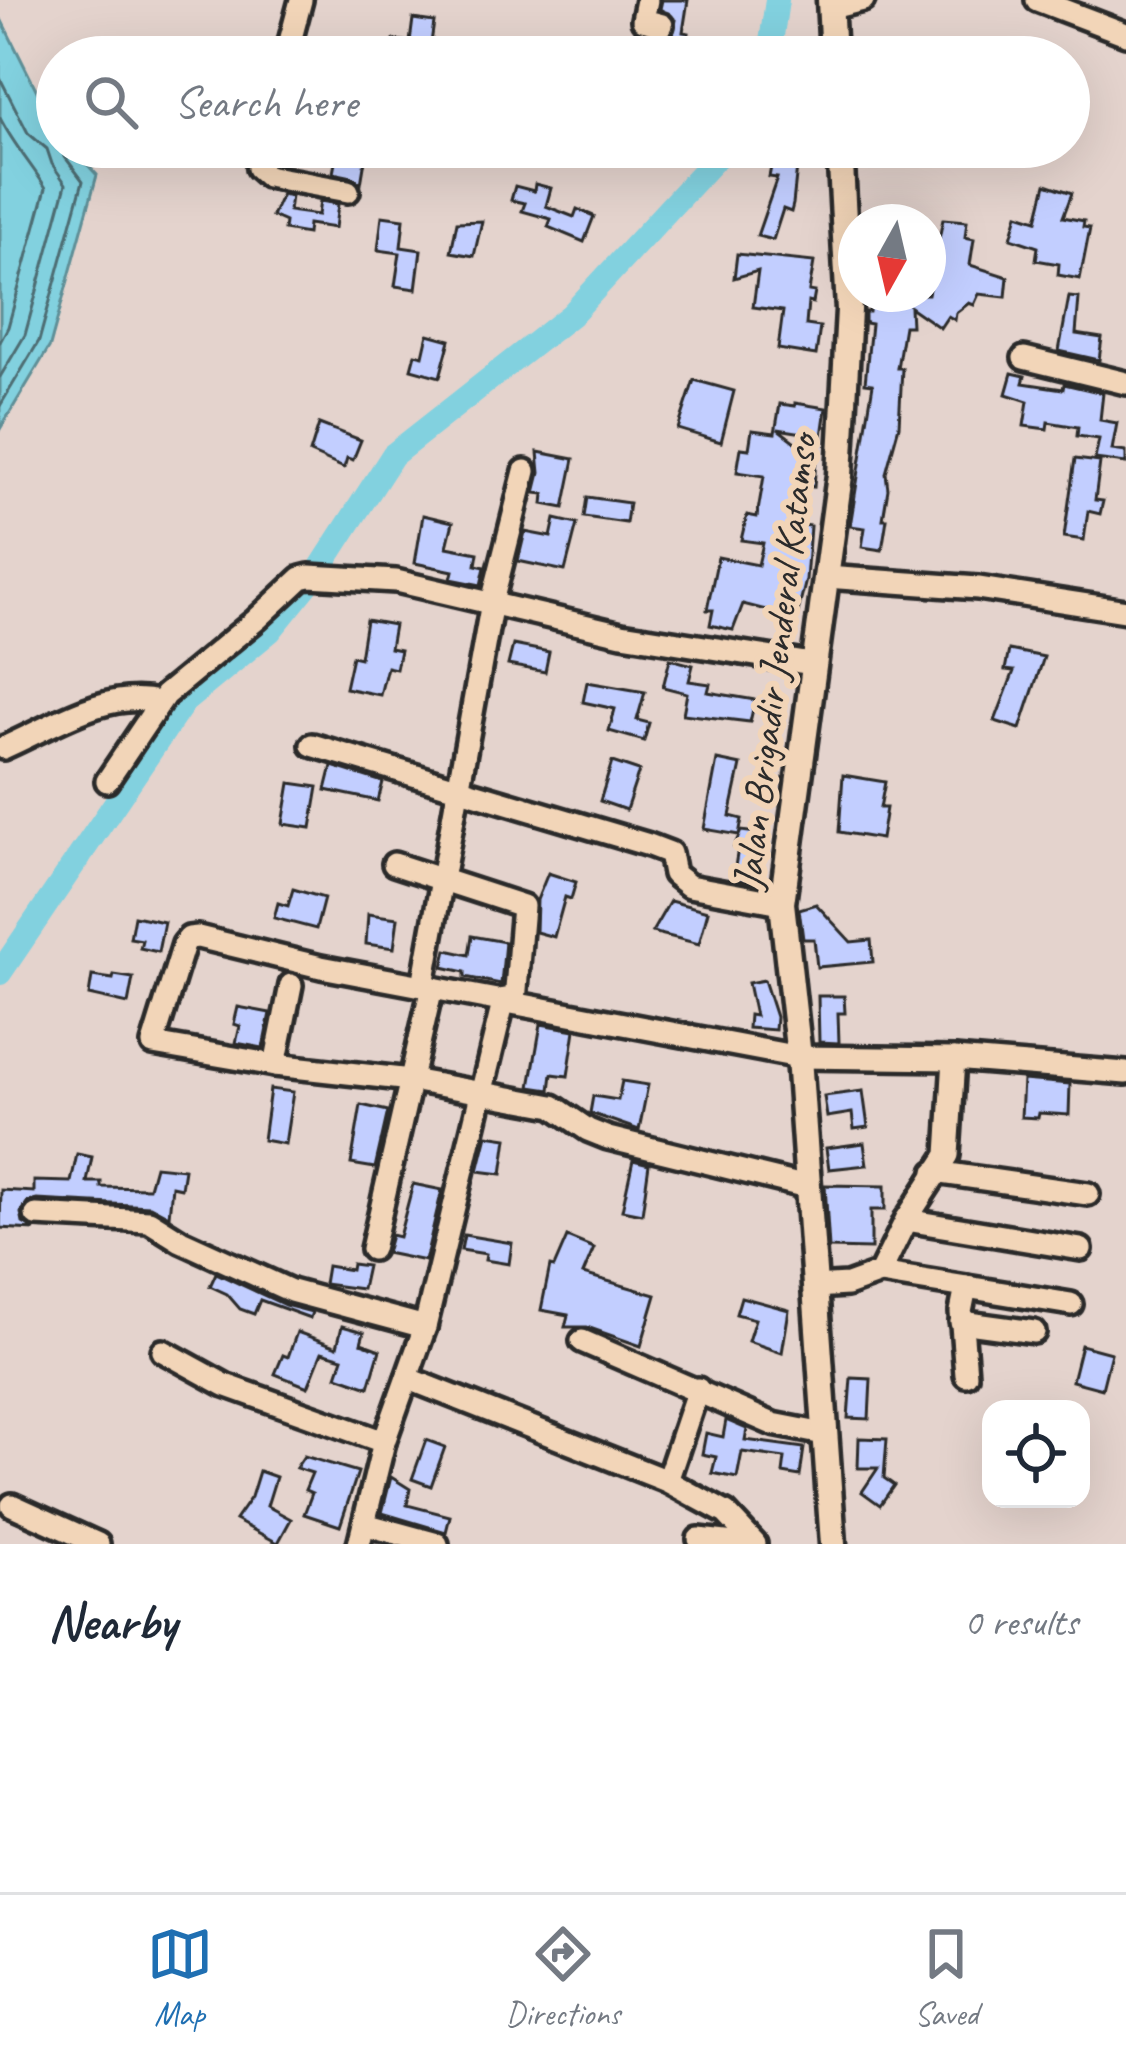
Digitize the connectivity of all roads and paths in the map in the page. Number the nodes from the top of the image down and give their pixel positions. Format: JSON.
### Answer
{"nodes":[{"id":1,"x":301,"y":0,"type":"edge"},
{"id":2,"x":647,"y":0,"type":"edge"},
{"id":3,"x":863,"y":0,"type":"edge"},
{"id":4,"x":1037,"y":0,"type":"edge"},
{"id":5,"x":830,"y":4,"type":"edge"},
{"id":6,"x":662,"y":25,"type":"dead end"},
{"id":7,"x":1126,"y":34,"type":"edge"},
{"id":8,"x":292,"y":36,"type":"edge"},
{"id":9,"x":832,"y":36,"type":"edge"},
{"id":10,"x":258,"y":168,"type":"edge"},
{"id":11,"x":841,"y":168,"type":"edge"},
{"id":12,"x":348,"y":191,"type":"dead end"},
{"id":13,"x":1024,"y":358,"type":"dead end"},
{"id":14,"x":1126,"y":382,"type":"edge"},
{"id":15,"x":525,"y":471,"type":"dead end"},
{"id":16,"x":826,"y":577,"type":"junction"},
{"id":17,"x":492,"y":602,"type":"junction"},
{"id":18,"x":1126,"y":611,"type":"edge"},
{"id":19,"x":812,"y":664,"type":"junction"},
{"id":20,"x":158,"y":702,"type":"junction"},
{"id":21,"x":312,"y":745,"type":"dead end"},
{"id":22,"x":3,"y":748,"type":"dead end"},
{"id":23,"x":107,"y":781,"type":"dead end"},
{"id":24,"x":459,"y":791,"type":"junction"},
{"id":25,"x":394,"y":864,"type":"dead end"},
{"id":26,"x":442,"y":879,"type":"junction"},
{"id":27,"x":782,"y":903,"type":"junction"},
{"id":28,"x":291,"y":985,"type":"dead end"},
{"id":29,"x":428,"y":986,"type":"junction"},
{"id":30,"x":509,"y":1000,"type":"junction"},
{"id":31,"x":799,"y":1057,"type":"junction"},
{"id":32,"x":953,"y":1059,"type":"junction"},
{"id":33,"x":275,"y":1065,"type":"junction"},
{"id":34,"x":1126,"y":1073,"type":"edge"},
{"id":35,"x":411,"y":1080,"type":"junction"},
{"id":36,"x":482,"y":1093,"type":"junction"},
{"id":37,"x":935,"y":1172,"type":"junction"},
{"id":38,"x":807,"y":1187,"type":"junction"},
{"id":39,"x":1088,"y":1194,"type":"dead end"},
{"id":40,"x":36,"y":1215,"type":"dead end"},
{"id":41,"x":906,"y":1220,"type":"junction"},
{"id":42,"x":372,"y":1249,"type":"dead end"},
{"id":43,"x":1081,"y":1249,"type":"dead end"},
{"id":44,"x":880,"y":1273,"type":"junction"},
{"id":45,"x":814,"y":1287,"type":"junction"},
{"id":46,"x":966,"y":1287,"type":"junction"},
{"id":47,"x":1071,"y":1304,"type":"dead end"},
{"id":48,"x":962,"y":1322,"type":"junction"},
{"id":49,"x":425,"y":1327,"type":"junction"},
{"id":50,"x":1034,"y":1332,"type":"dead end"},
{"id":51,"x":582,"y":1342,"type":"dead end"},
{"id":52,"x":163,"y":1351,"type":"dead end"},
{"id":53,"x":966,"y":1375,"type":"dead end"},
{"id":54,"x":407,"y":1378,"type":"junction"},
{"id":55,"x":698,"y":1389,"type":"junction"},
{"id":56,"x":824,"y":1434,"type":"junction"},
{"id":57,"x":384,"y":1442,"type":"junction"},
{"id":58,"x":667,"y":1481,"type":"junction"},
{"id":59,"x":12,"y":1505,"type":"dead end"},
{"id":60,"x":361,"y":1534,"type":"edge"},
{"id":61,"x":699,"y":1539,"type":"dead end"},
{"id":62,"x":98,"y":1544,"type":"edge"},
{"id":63,"x":437,"y":1544,"type":"edge"},
{"id":64,"x":743,"y":1544,"type":"edge"},
{"id":65,"x":755,"y":1544,"type":"edge"},
{"id":66,"x":832,"y":1544,"type":"edge"}],
"edges":[{"from":1,"to":8,"type":"street"},
{"from":2,"to":6,"type":"street"},
{"from":3,"to":5,"type":"street"},
{"from":4,"to":7,"type":"street"},
{"from":5,"to":9,"type":"main road"},
{"from":10,"to":12,"type":"street"},
{"from":11,"to":16,"type":"main road","name":"Jalan Brigadir Jenderal Katamso"},
{"from":13,"to":14,"type":"street"},
{"from":15,"to":17,"type":"street"},
{"from":16,"to":18,"type":"street"},
{"from":16,"to":19,"type":"main road","name":"Jalan Brigadir Jenderal Katamso"},
{"from":17,"to":19,"type":"street"},
{"from":17,"to":20,"type":"street"},
{"from":17,"to":24,"type":"street"},
{"from":19,"to":27,"type":"main road","name":"Jalan Brigadir Jenderal Katamso"},
{"from":20,"to":22,"type":"street"},
{"from":20,"to":23,"type":"street"},
{"from":21,"to":24,"type":"street"},
{"from":24,"to":26,"type":"street"},
{"from":24,"to":27,"type":"street"},
{"from":25,"to":26,"type":"street"},
{"from":26,"to":29,"type":"street"},
{"from":26,"to":30,"type":"street"},
{"from":27,"to":31,"type":"main road","name":"Jalan Brigadir Jenderal Katamso"},
{"from":28,"to":33,"type":"street"},
{"from":29,"to":30,"type":"street"},
{"from":29,"to":33,"type":"street"},
{"from":29,"to":35,"type":"street"},
{"from":30,"to":31,"type":"street"},
{"from":30,"to":36,"type":"street"},
{"from":31,"to":32,"type":"street"},
{"from":31,"to":38,"type":"main road","name":"Jalan Brigadir Jenderal Katamso"},
{"from":32,"to":34,"type":"street"},
{"from":32,"to":37,"type":"street"},
{"from":33,"to":35,"type":"street"},
{"from":35,"to":36,"type":"street"},
{"from":35,"to":42,"type":"street"},
{"from":36,"to":38,"type":"street"},
{"from":36,"to":49,"type":"street"},
{"from":37,"to":39,"type":"street"},
{"from":37,"to":41,"type":"street"},
{"from":38,"to":45,"type":"main road","name":"Jalan Brigadir Jenderal Katamso"},
{"from":40,"to":49,"type":"street"},
{"from":41,"to":43,"type":"street"},
{"from":41,"to":44,"type":"street"},
{"from":44,"to":45,"type":"street"},
{"from":44,"to":46,"type":"street"},
{"from":45,"to":56,"type":"main road","name":"Jalan Brigadir Jenderal Katamso"},
{"from":46,"to":47,"type":"street"},
{"from":46,"to":48,"type":"street"},
{"from":48,"to":50,"type":"street"},
{"from":48,"to":53,"type":"street"},
{"from":49,"to":54,"type":"street"},
{"from":51,"to":55,"type":"street"},
{"from":52,"to":57,"type":"street"},
{"from":54,"to":57,"type":"street"},
{"from":54,"to":58,"type":"street"},
{"from":55,"to":56,"type":"street"},
{"from":55,"to":58,"type":"street"},
{"from":56,"to":66,"type":"main road","name":"Jalan Brigadir Jenderal Katamso"},
{"from":57,"to":60,"type":"street"},
{"from":58,"to":65,"type":"street"},
{"from":59,"to":62,"type":"street"},
{"from":60,"to":63,"type":"street"},
{"from":61,"to":64,"type":"street"}]}
